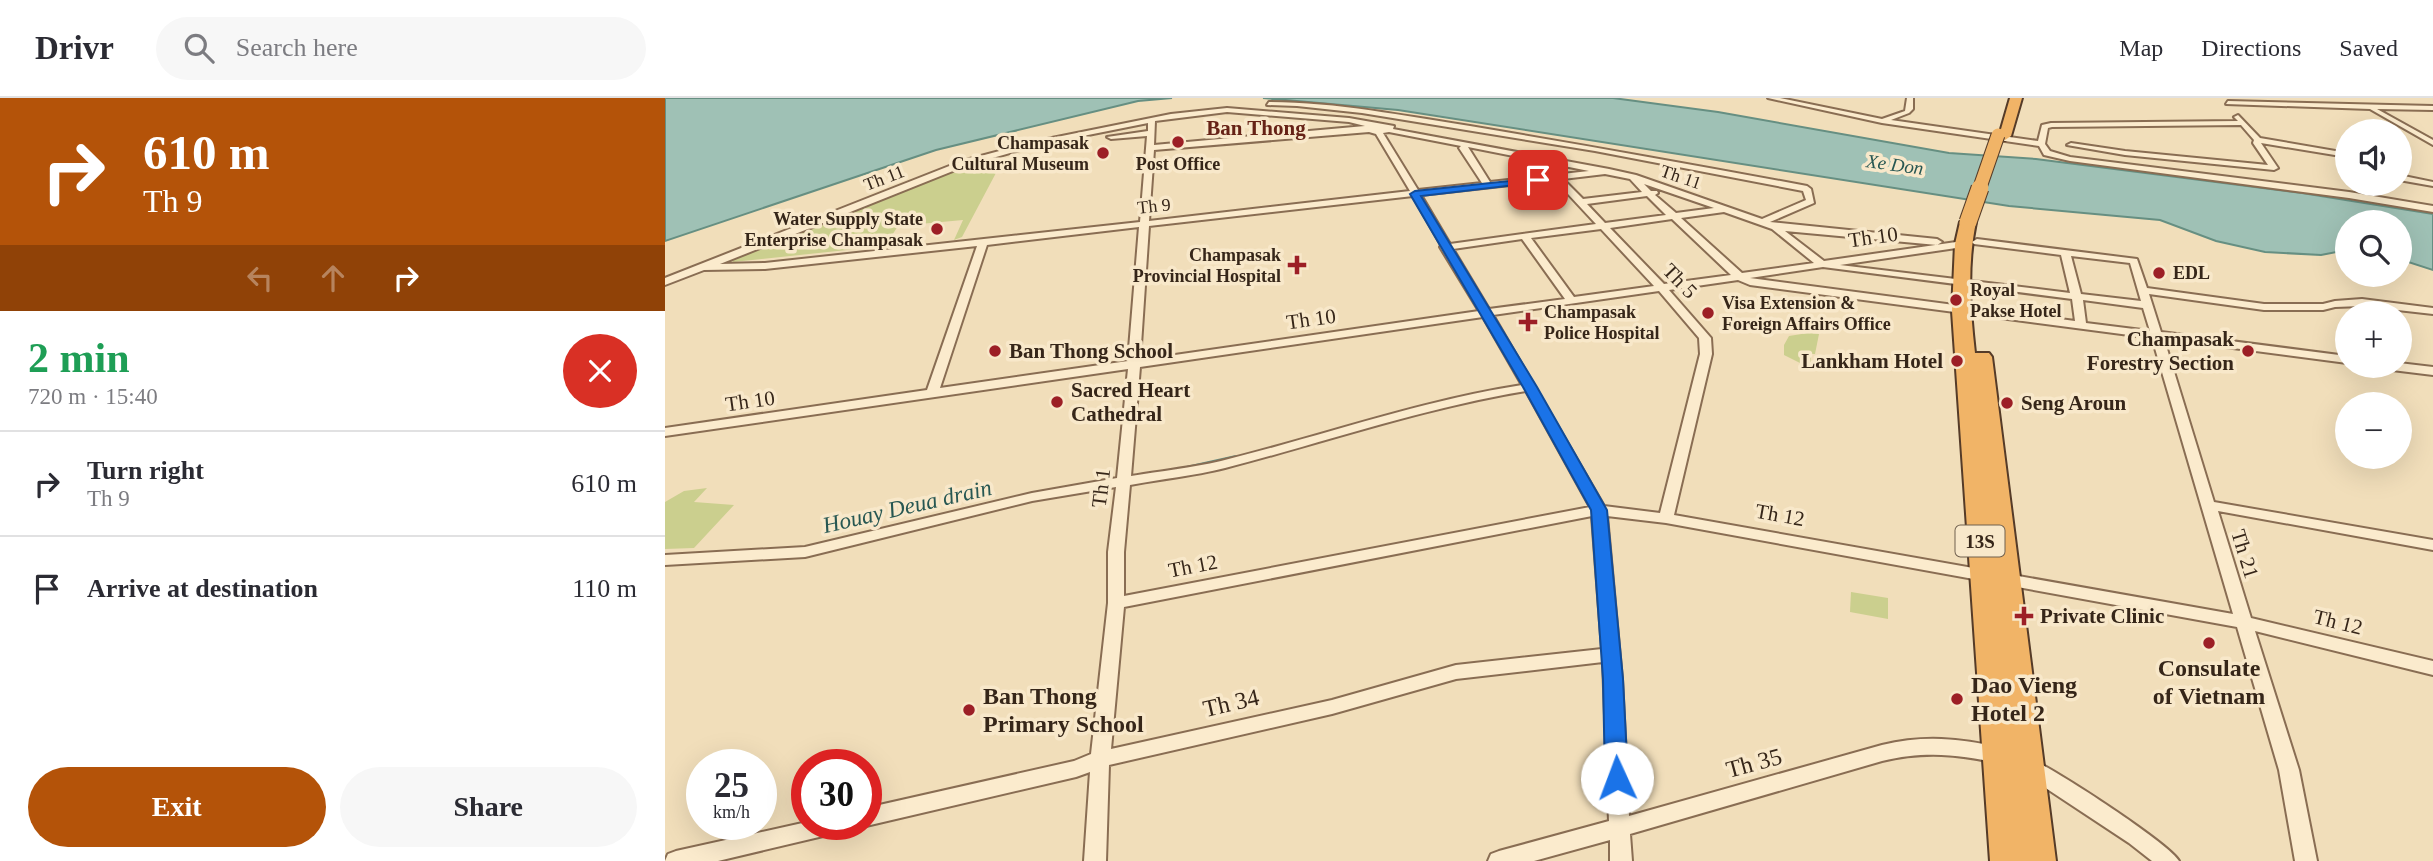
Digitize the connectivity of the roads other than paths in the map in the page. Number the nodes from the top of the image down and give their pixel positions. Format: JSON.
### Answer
{"nodes":[{"id":1,"x":1771,"y":98,"type":"edge"},
{"id":2,"x":1910,"y":98,"type":"edge"},
{"id":3,"x":2008,"y":98,"type":"edge"},
{"id":4,"x":2016,"y":98,"type":"edge"},
{"id":5,"x":2226,"y":101,"type":"edge"},
{"id":6,"x":1193,"y":106,"type":"dead end"},
{"id":7,"x":1319,"y":107,"type":"junction"},
{"id":8,"x":2372,"y":108,"type":"junction"},
{"id":9,"x":2433,"y":108,"type":"edge"},
{"id":10,"x":1881,"y":122,"type":"junction"},
{"id":11,"x":2241,"y":123,"type":"junction"},
{"id":12,"x":1151,"y":127,"type":"junction"},
{"id":13,"x":1377,"y":128,"type":"junction"},
{"id":14,"x":2002,"y":135,"type":"junction"},
{"id":15,"x":2258,"y":140,"type":"junction"},
{"id":16,"x":2042,"y":144,"type":"junction"},
{"id":17,"x":2433,"y":144,"type":"edge"},
{"id":18,"x":1467,"y":145,"type":"junction"},
{"id":19,"x":2071,"y":145,"type":"dead end"},
{"id":20,"x":1150,"y":148,"type":"junction"},
{"id":21,"x":2335,"y":153,"type":"edge"},
{"id":22,"x":1609,"y":171,"type":"junction"},
{"id":23,"x":1633,"y":177,"type":"junction"},
{"id":24,"x":1558,"y":178,"type":"junction"},
{"id":25,"x":2412,"y":180,"type":"edge"},
{"id":26,"x":2433,"y":184,"type":"edge"},
{"id":27,"x":1488,"y":186,"type":"junction"},
{"id":28,"x":1673,"y":190,"type":"junction"},
{"id":29,"x":1648,"y":193,"type":"junction"},
{"id":30,"x":1415,"y":194,"type":"junction"},
{"id":31,"x":1579,"y":202,"type":"junction"},
{"id":32,"x":1726,"y":209,"type":"junction"},
{"id":33,"x":2433,"y":209,"type":"edge"},
{"id":34,"x":1674,"y":216,"type":"junction"},
{"id":35,"x":1763,"y":222,"type":"junction"},
{"id":36,"x":1143,"y":223,"type":"junction"},
{"id":37,"x":1602,"y":226,"type":"junction"},
{"id":38,"x":1775,"y":227,"type":"junction"},
{"id":39,"x":1972,"y":233,"type":"junction"},
{"id":40,"x":1525,"y":237,"type":"junction"},
{"id":41,"x":983,"y":241,"type":"junction"},
{"id":42,"x":1445,"y":247,"type":"junction"},
{"id":43,"x":2066,"y":254,"type":"junction"},
{"id":44,"x":2134,"y":261,"type":"joint"},
{"id":45,"x":1822,"y":264,"type":"junction"},
{"id":46,"x":701,"y":267,"type":"junction"},
{"id":47,"x":1840,"y":268,"type":"junction"},
{"id":48,"x":1740,"y":277,"type":"junction"},
{"id":49,"x":665,"y":282,"type":"edge"},
{"id":50,"x":1967,"y":283,"type":"junction"},
{"id":51,"x":1660,"y":288,"type":"junction"},
{"id":52,"x":1833,"y":294,"type":"junction"},
{"id":53,"x":2076,"y":296,"type":"junction"},
{"id":54,"x":2144,"y":298,"type":"junction"},
{"id":55,"x":1571,"y":300,"type":"junction"},
{"id":56,"x":2433,"y":311,"type":"edge"},
{"id":57,"x":1484,"y":312,"type":"junction"},
{"id":58,"x":1968,"y":312,"type":"junction"},
{"id":59,"x":2081,"y":326,"type":"junction"},
{"id":60,"x":2157,"y":336,"type":"junction"},
{"id":61,"x":2335,"y":358,"type":"edge"},
{"id":62,"x":1134,"y":363,"type":"junction"},
{"id":63,"x":2412,"y":368,"type":"edge"},
{"id":64,"x":2433,"y":371,"type":"edge"},
{"id":65,"x":1530,"y":387,"type":"junction"},
{"id":66,"x":932,"y":394,"type":"junction"},
{"id":67,"x":665,"y":432,"type":"edge"},
{"id":68,"x":1124,"y":483,"type":"junction"},
{"id":69,"x":2209,"y":505,"type":"junction"},
{"id":70,"x":1599,"y":510,"type":"junction"},
{"id":71,"x":1666,"y":518,"type":"junction"},
{"id":72,"x":2433,"y":545,"type":"edge"},
{"id":73,"x":665,"y":559,"type":"edge"},
{"id":74,"x":1995,"y":576,"type":"junction"},
{"id":75,"x":1116,"y":604,"type":"junction"},
{"id":76,"x":2243,"y":622,"type":"junction"},
{"id":77,"x":1610,"y":655,"type":"junction"},
{"id":78,"x":2433,"y":668,"type":"edge"},
{"id":79,"x":1998,"y":755,"type":"junction"},
{"id":80,"x":1100,"y":759,"type":"junction"},
{"id":81,"x":2025,"y":764,"type":"junction"},
{"id":82,"x":882,"y":813,"type":"edge"},
{"id":83,"x":1619,"y":827,"type":"junction"},
{"id":84,"x":791,"y":834,"type":"edge"},
{"id":85,"x":676,"y":861,"type":"edge"},
{"id":86,"x":1095,"y":861,"type":"edge"},
{"id":87,"x":1499,"y":861,"type":"edge"},
{"id":88,"x":1621,"y":861,"type":"edge"},
{"id":89,"x":2009,"y":861,"type":"edge"},
{"id":90,"x":2036,"y":861,"type":"edge"},
{"id":91,"x":2168,"y":861,"type":"edge"},
{"id":92,"x":2306,"y":861,"type":"edge"}],
"edges":[{"from":1,"to":10,"type":"street"},
{"from":2,"to":10,"type":"street"},
{"from":3,"to":14,"type":"highway","number":"13S"},
{"from":4,"to":14,"type":"highway","number":"13S"},
{"from":5,"to":8,"type":"street"},
{"from":5,"to":11,"type":"street"},
{"from":6,"to":7,"type":"street"},
{"from":7,"to":13,"type":"street"},
{"from":7,"to":35,"type":"street"},
{"from":8,"to":9,"type":"street"},
{"from":8,"to":17,"type":"street"},
{"from":10,"to":16,"type":"street"},
{"from":11,"to":15,"type":"street"},
{"from":11,"to":16,"type":"street"},
{"from":12,"to":13,"type":"street","name":"Th 11"},
{"from":12,"to":20,"type":"street","name":"Th 1"},
{"from":12,"to":46,"type":"street","name":"Th 11"},
{"from":13,"to":18,"type":"street","name":"Th 11"},
{"from":13,"to":20,"type":"street"},
{"from":13,"to":30,"type":"street"},
{"from":14,"to":39,"type":"highway","number":"13S"},
{"from":15,"to":19,"type":"street"},
{"from":15,"to":21,"type":"street"},
{"from":16,"to":33,"type":"street"},
{"from":18,"to":22,"type":"street","name":"Th 11"},
{"from":18,"to":27,"type":"street"},
{"from":20,"to":36,"type":"street","name":"Th 1"},
{"from":22,"to":23,"type":"street","name":"Th 11"},
{"from":22,"to":24,"type":"street","name":"Th 9"},
{"from":23,"to":28,"type":"street","name":"Th 11"},
{"from":23,"to":29,"type":"street"},
{"from":24,"to":27,"type":"street","name":"Th 9"},
{"from":24,"to":31,"type":"street","name":"Th 5"},
{"from":25,"to":26,"type":"street"},
{"from":27,"to":30,"type":"street","name":"Th 9"},
{"from":28,"to":29,"type":"street"},
{"from":28,"to":32,"type":"street","name":"Th 11"},
{"from":29,"to":31,"type":"street"},
{"from":29,"to":34,"type":"street"},
{"from":30,"to":36,"type":"street","name":"Th 9"},
{"from":30,"to":42,"type":"street"},
{"from":31,"to":37,"type":"street","name":"Th 5"},
{"from":32,"to":34,"type":"street"},
{"from":32,"to":35,"type":"street","name":"Th 11"},
{"from":34,"to":37,"type":"street"},
{"from":34,"to":48,"type":"street"},
{"from":35,"to":38,"type":"street","name":"Th 11"},
{"from":36,"to":41,"type":"street","name":"Th 9"},
{"from":36,"to":62,"type":"street","name":"Th 1"},
{"from":37,"to":40,"type":"street"},
{"from":37,"to":51,"type":"street","name":"Th 5"},
{"from":38,"to":39,"type":"street","name":"Th 11"},
{"from":38,"to":45,"type":"street"},
{"from":39,"to":43,"type":"street","name":"Th 11"},
{"from":39,"to":45,"type":"street","name":"Th 10"},
{"from":39,"to":50,"type":"highway","number":"13S"},
{"from":40,"to":42,"type":"street"},
{"from":40,"to":55,"type":"street"},
{"from":41,"to":46,"type":"street","name":"Th 9"},
{"from":41,"to":66,"type":"street"},
{"from":42,"to":57,"type":"street"},
{"from":43,"to":44,"type":"street","name":"Th 11"},
{"from":43,"to":53,"type":"street"},
{"from":44,"to":54,"type":"street","name":"Th 21"},
{"from":45,"to":47,"type":"street"},
{"from":45,"to":48,"type":"street","name":"Th 10"},
{"from":46,"to":49,"type":"street","name":"Th 11"},
{"from":47,"to":50,"type":"street"},
{"from":47,"to":52,"type":"street"},
{"from":48,"to":51,"type":"street","name":"Th 10"},
{"from":48,"to":52,"type":"street"},
{"from":50,"to":53,"type":"street"},
{"from":50,"to":58,"type":"highway","number":"13S"},
{"from":51,"to":55,"type":"street","name":"Th 10"},
{"from":51,"to":71,"type":"street","name":"Th 5"},
{"from":52,"to":58,"type":"street"},
{"from":53,"to":54,"type":"street"},
{"from":53,"to":59,"type":"street"},
{"from":54,"to":56,"type":"street"},
{"from":54,"to":60,"type":"street","name":"Th 21"},
{"from":55,"to":57,"type":"street","name":"Th 10"},
{"from":57,"to":62,"type":"street","name":"Th 10"},
{"from":57,"to":65,"type":"street"},
{"from":58,"to":59,"type":"street"},
{"from":58,"to":74,"type":"highway","number":"13S"},
{"from":59,"to":60,"type":"street"},
{"from":60,"to":61,"type":"street"},
{"from":60,"to":69,"type":"street","name":"Th 21"},
{"from":62,"to":66,"type":"street","name":"Th 10"},
{"from":62,"to":68,"type":"street","name":"Th 1"},
{"from":63,"to":64,"type":"street"},
{"from":65,"to":68,"type":"street"},
{"from":65,"to":70,"type":"street"},
{"from":66,"to":67,"type":"street","name":"Th 10"},
{"from":68,"to":73,"type":"street"},
{"from":68,"to":75,"type":"street","name":"Th 1"},
{"from":69,"to":72,"type":"street"},
{"from":69,"to":76,"type":"street","name":"Th 21"},
{"from":70,"to":71,"type":"street","name":"Th 12"},
{"from":70,"to":75,"type":"street","name":"Th 12"},
{"from":70,"to":77,"type":"street"},
{"from":71,"to":74,"type":"street","name":"Th 12"},
{"from":74,"to":76,"type":"street","name":"Th 12"},
{"from":74,"to":79,"type":"highway","number":"13S"},
{"from":74,"to":81,"type":"highway","number":"13S"},
{"from":75,"to":80,"type":"street","name":"Th 1"},
{"from":76,"to":78,"type":"street","name":"Th 12"},
{"from":76,"to":92,"type":"street","name":"Th 21"},
{"from":77,"to":80,"type":"street","name":"Th 34"},
{"from":77,"to":83,"type":"street"},
{"from":79,"to":81,"type":"street","name":"Th 35"},
{"from":79,"to":83,"type":"street","name":"Th 35"},
{"from":79,"to":89,"type":"highway","number":"13S"},
{"from":80,"to":82,"type":"street","name":"Th 34"},
{"from":80,"to":86,"type":"street","name":"Th 1"},
{"from":81,"to":90,"type":"highway","number":"13S"},
{"from":81,"to":91,"type":"street","name":"Th 35"},
{"from":83,"to":87,"type":"street","name":"Th 35"},
{"from":83,"to":88,"type":"street"},
{"from":84,"to":85,"type":"street"}]}
